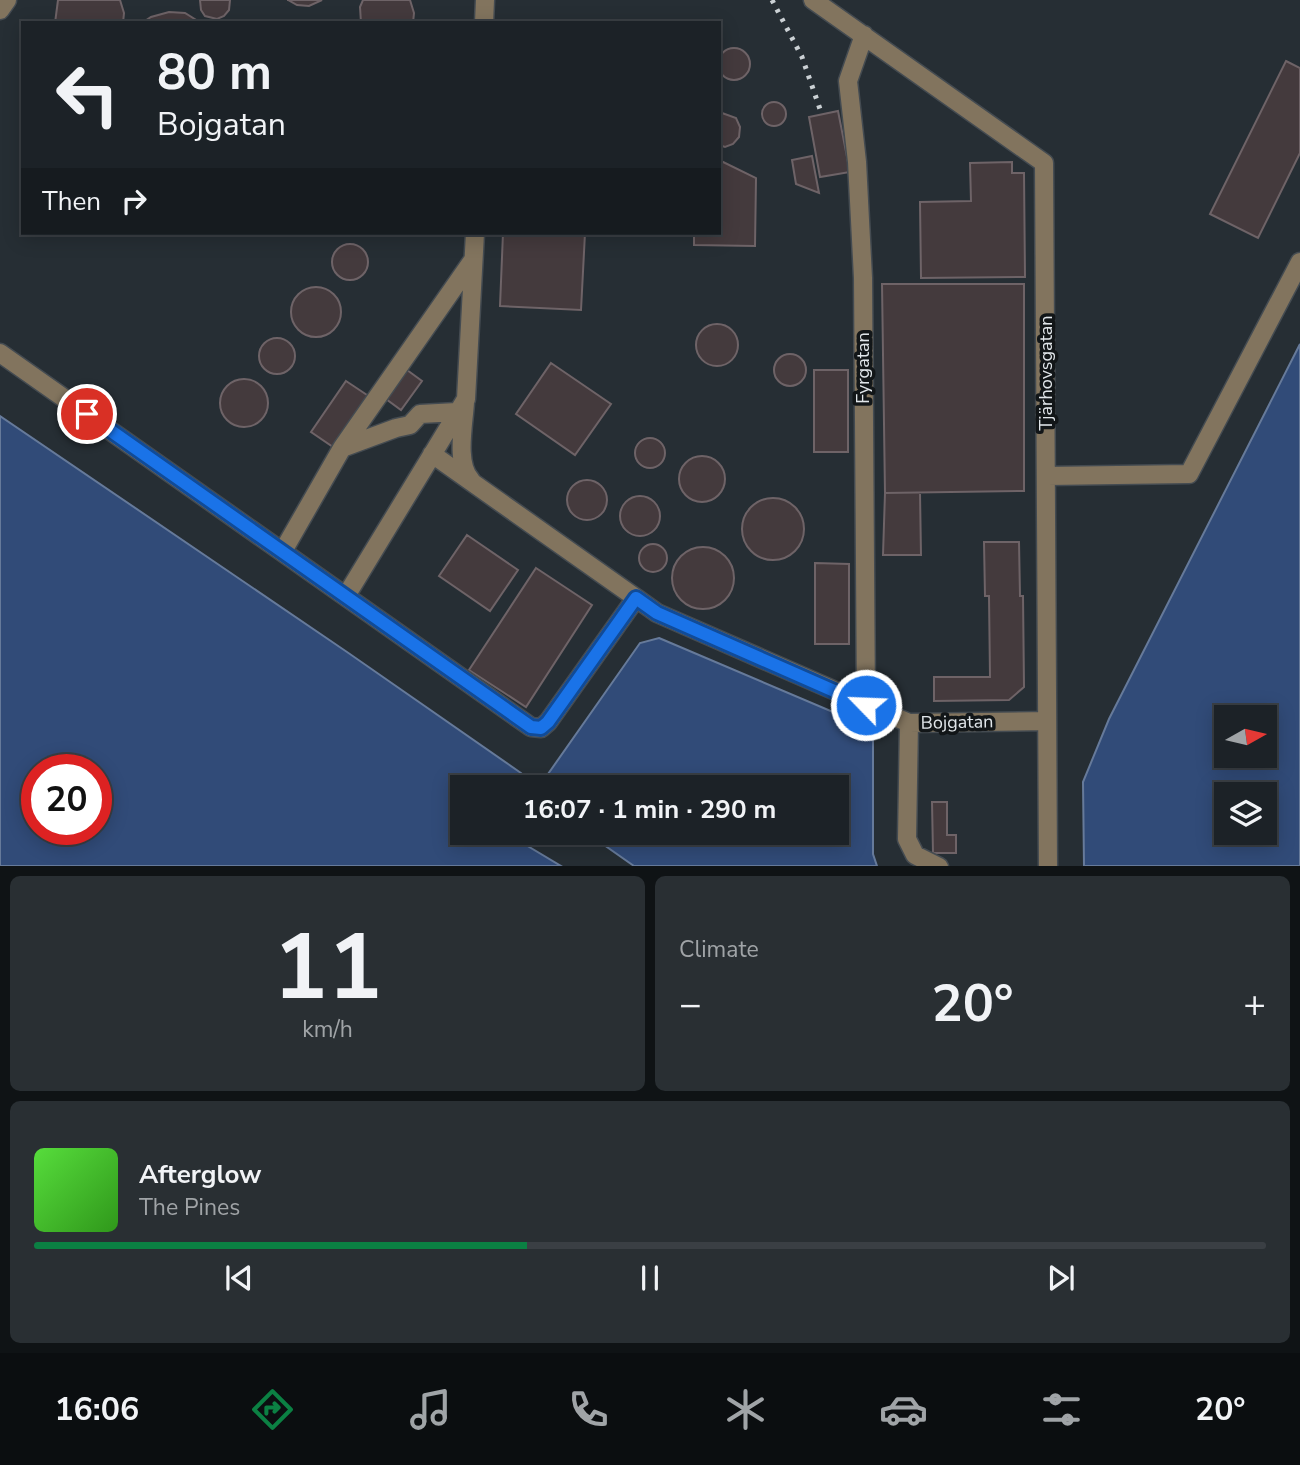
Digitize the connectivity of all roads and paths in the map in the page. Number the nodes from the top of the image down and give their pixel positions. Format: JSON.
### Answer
{"nodes":[{"id":1,"x":7,"y":0,"type":"edge"},
{"id":2,"x":485,"y":0,"type":"edge"},
{"id":3,"x":813,"y":0,"type":"edge"},
{"id":4,"x":0,"y":10,"type":"edge"},
{"id":5,"x":484,"y":21,"type":"edge"},
{"id":6,"x":864,"y":35,"type":"junction"},
{"id":7,"x":475,"y":235,"type":"edge"},
{"id":8,"x":473,"y":260,"type":"junction"},
{"id":9,"x":1300,"y":262,"type":"edge"},
{"id":10,"x":0,"y":354,"type":"edge"},
{"id":11,"x":461,"y":405,"type":"junction"},
{"id":12,"x":342,"y":448,"type":"junction"},
{"id":13,"x":432,"y":454,"type":"junction"},
{"id":14,"x":1047,"y":476,"type":"junction"},
{"id":15,"x":472,"y":481,"type":"junction"},
{"id":16,"x":283,"y":551,"type":"junction"},
{"id":17,"x":346,"y":596,"type":"junction"},
{"id":18,"x":636,"y":598,"type":"junction"},
{"id":19,"x":866,"y":705,"type":"junction"},
{"id":20,"x":1047,"y":721,"type":"junction"},
{"id":21,"x":909,"y":723,"type":"junction"},
{"id":22,"x":939,"y":866,"type":"edge"},
{"id":23,"x":1048,"y":866,"type":"edge"}],
"edges":[{"from":1,"to":4,"type":"street"},
{"from":2,"to":5,"type":"street"},
{"from":3,"to":6,"type":"street","name":"Tjärhovsgatan"},
{"from":6,"to":14,"type":"street","name":"Tjärhovsgatan"},
{"from":6,"to":19,"type":"street","name":"Fyrgatan"},
{"from":7,"to":8,"type":"street"},
{"from":8,"to":11,"type":"street"},
{"from":8,"to":12,"type":"street"},
{"from":9,"to":14,"type":"street"},
{"from":10,"to":16,"type":"street"},
{"from":11,"to":12,"type":"street"},
{"from":11,"to":13,"type":"street"},
{"from":11,"to":15,"type":"street"},
{"from":12,"to":16,"type":"street"},
{"from":13,"to":15,"type":"street","name":"Bojgatan"},
{"from":13,"to":17,"type":"street"},
{"from":14,"to":20,"type":"street","name":"Tjärhovsgatan"},
{"from":15,"to":18,"type":"street","name":"Bojgatan"},
{"from":16,"to":17,"type":"street"},
{"from":17,"to":18,"type":"street"},
{"from":18,"to":19,"type":"street","name":"Bojgatan"},
{"from":19,"to":21,"type":"street","name":"Bojgatan"},
{"from":20,"to":21,"type":"street","name":"Bojgatan"},
{"from":20,"to":23,"type":"street","name":"Tjärhovsgatan"},
{"from":21,"to":22,"type":"street"}]}
